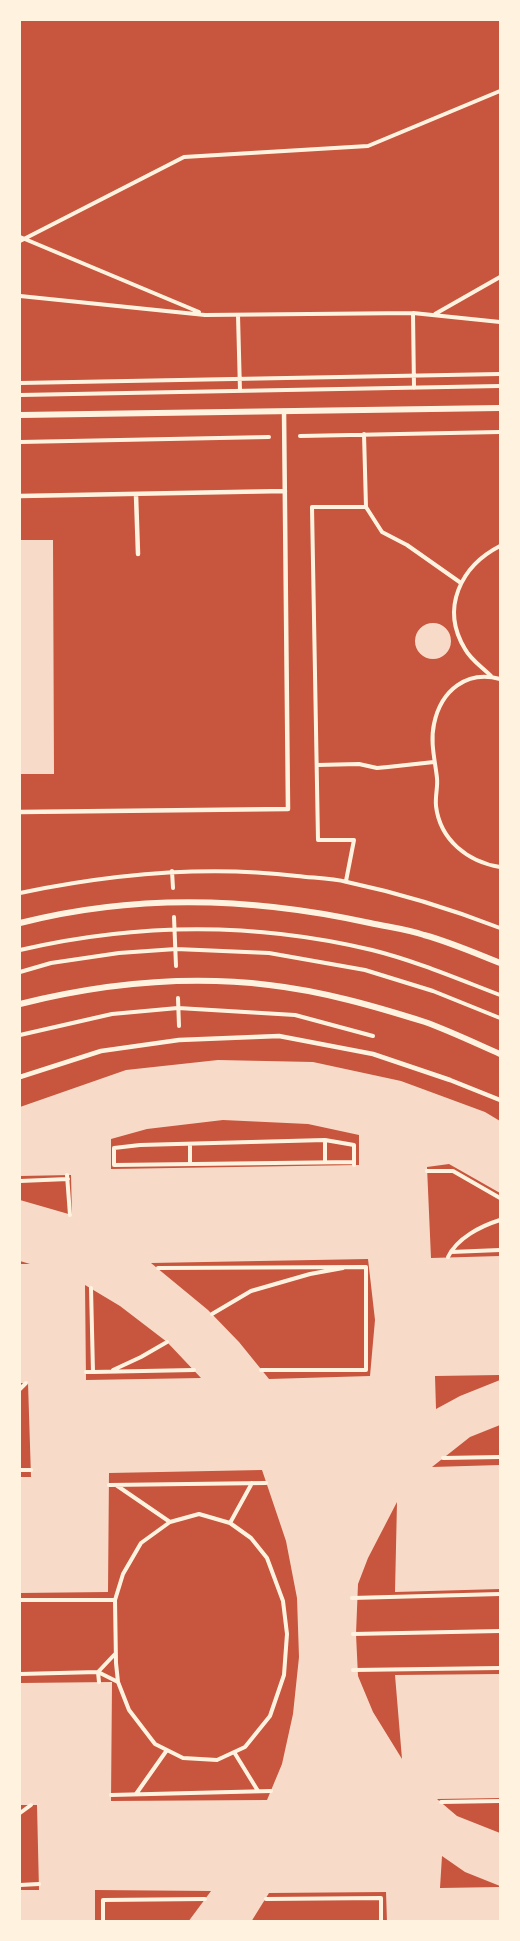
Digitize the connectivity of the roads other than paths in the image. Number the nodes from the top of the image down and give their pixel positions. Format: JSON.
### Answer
{"nodes":[{"id":1,"x":501,"y":408,"type":"edge"},
{"id":2,"x":284,"y":411,"type":"junction"},
{"id":3,"x":20,"y":415,"type":"edge"},
{"id":4,"x":285,"y":491,"type":"junction"},
{"id":5,"x":136,"y":495,"type":"junction"},
{"id":6,"x":20,"y":496,"type":"edge"},
{"id":7,"x":138,"y":554,"type":"dead end"},
{"id":8,"x":20,"y":812,"type":"edge"},
{"id":9,"x":20,"y":923,"type":"edge"},
{"id":10,"x":501,"y":963,"type":"edge"},
{"id":11,"x":20,"y":1004,"type":"edge"},
{"id":12,"x":501,"y":1054,"type":"edge"},
{"id":13,"x":20,"y":1077,"type":"edge"},
{"id":14,"x":501,"y":1100,"type":"edge"}],
"edges":[{"from":1,"to":2,"type":"street"},
{"from":2,"to":3,"type":"street"},
{"from":2,"to":4,"type":"lane"},
{"from":4,"to":5,"type":"lane"},
{"from":4,"to":8,"type":"lane"},
{"from":5,"to":6,"type":"lane"},
{"from":5,"to":7,"type":"lane"},
{"from":9,"to":10,"type":"street"},
{"from":11,"to":12,"type":"street"},
{"from":13,"to":14,"type":"lane"}]}
